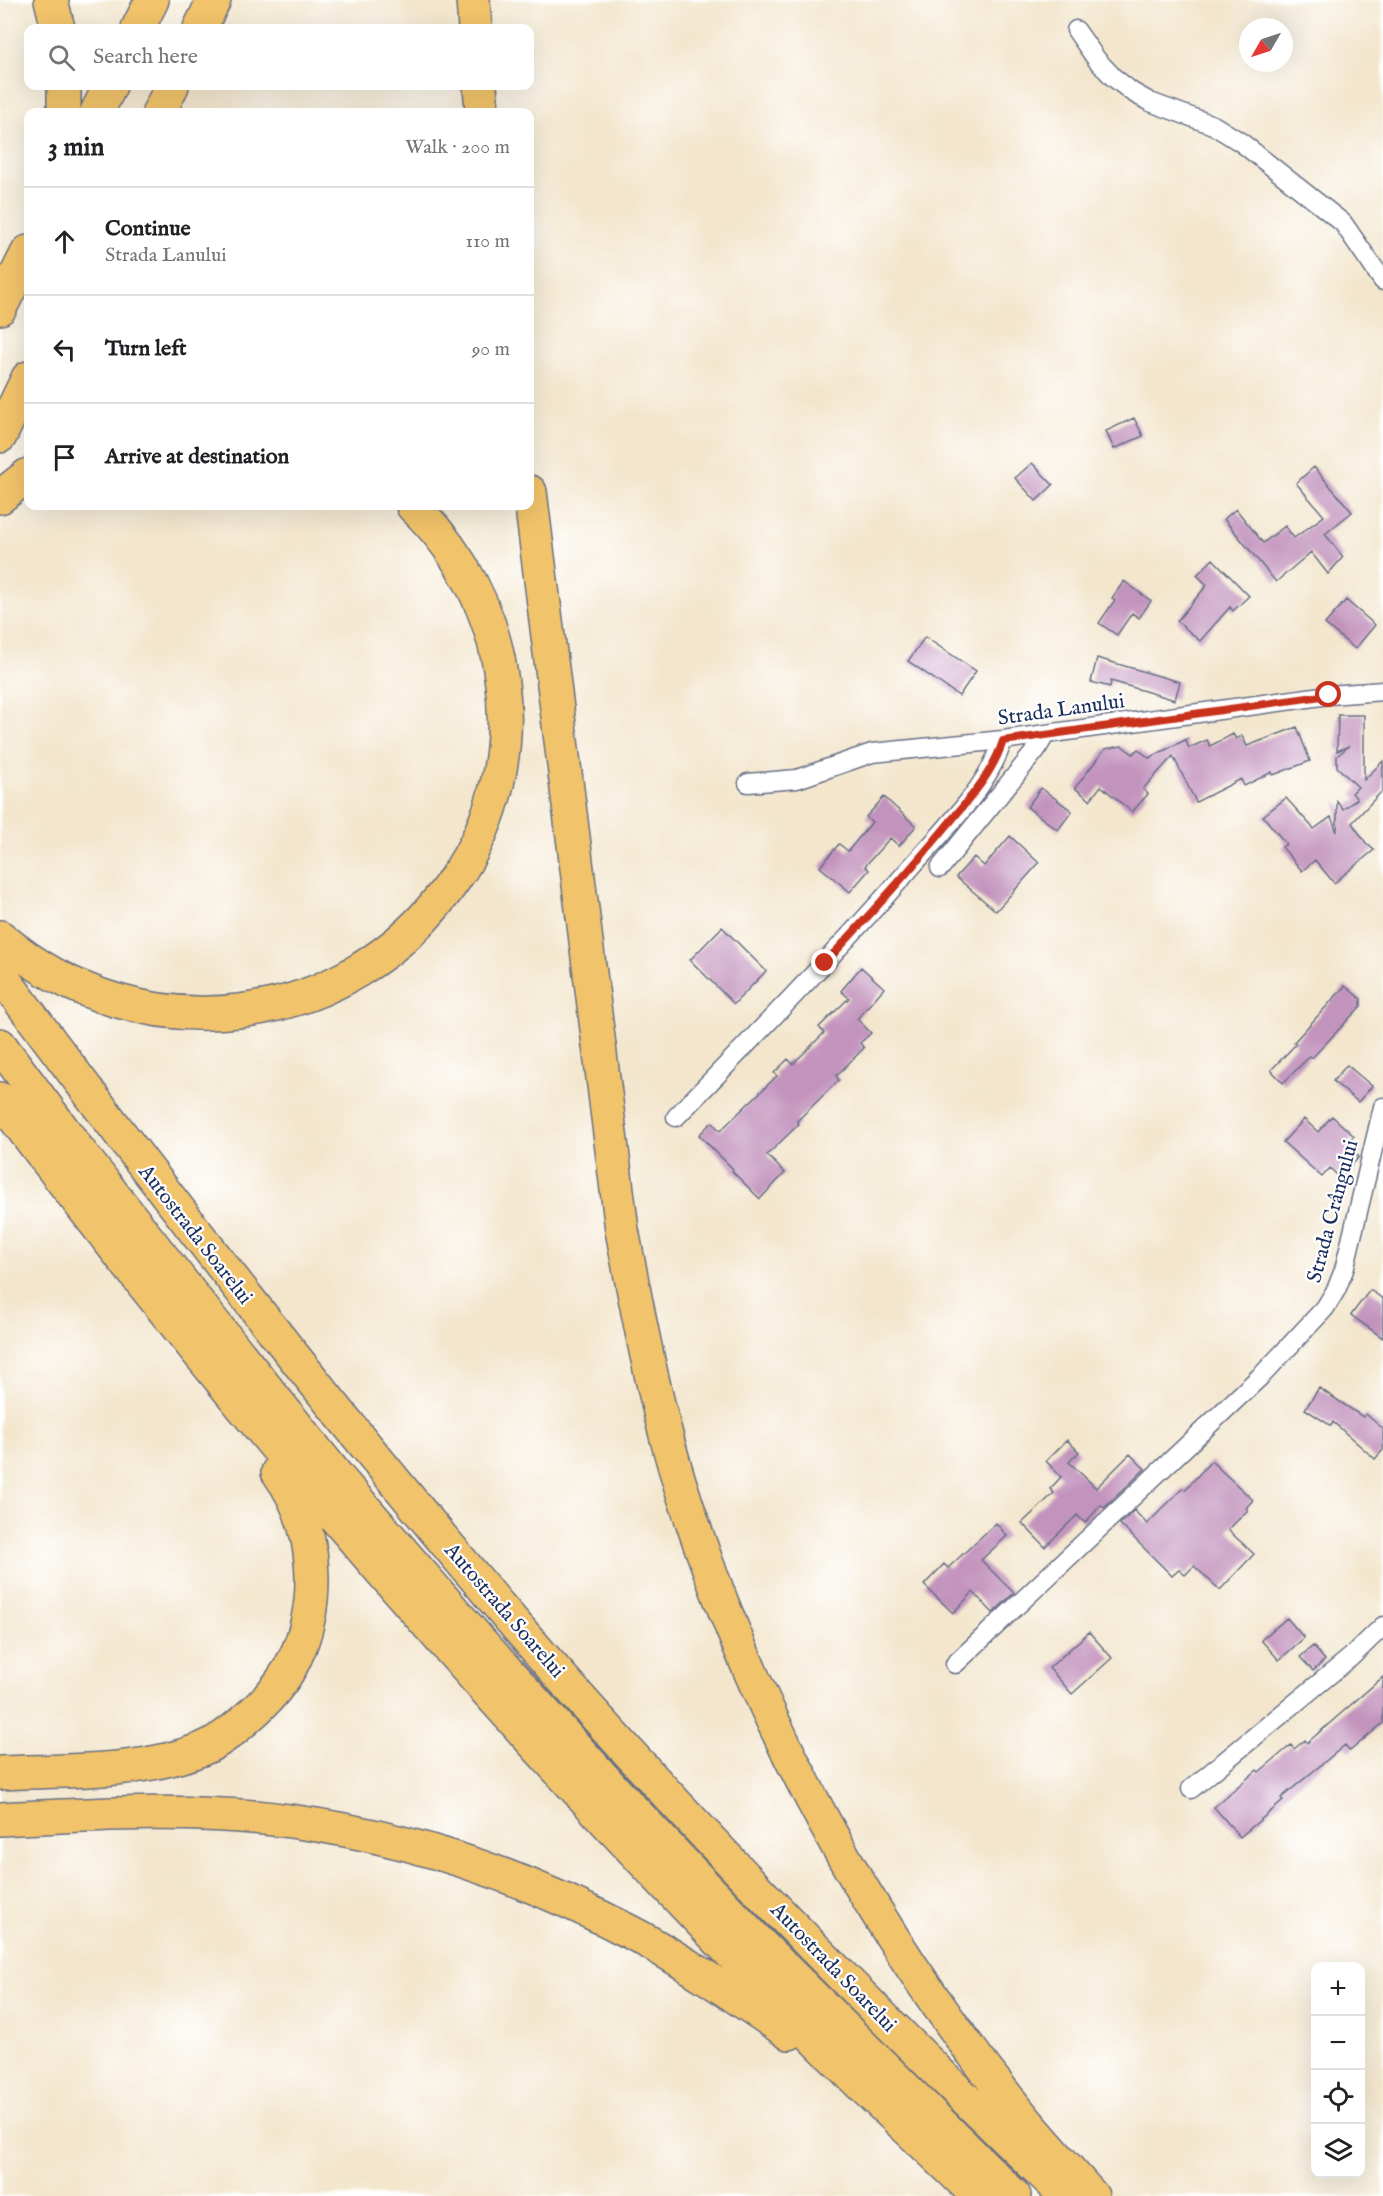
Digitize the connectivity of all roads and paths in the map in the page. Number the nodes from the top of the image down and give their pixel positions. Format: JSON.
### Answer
{"nodes":[{"id":1,"x":51,"y":0,"type":"edge"},
{"id":2,"x":152,"y":0,"type":"edge"},
{"id":3,"x":214,"y":0,"type":"edge"},
{"id":4,"x":474,"y":0,"type":"edge"},
{"id":5,"x":57,"y":24,"type":"edge"},
{"id":6,"x":140,"y":24,"type":"edge"},
{"id":7,"x":202,"y":24,"type":"edge"},
{"id":8,"x":475,"y":24,"type":"edge"},
{"id":9,"x":1076,"y":30,"type":"dead end"},
{"id":10,"x":64,"y":90,"type":"edge"},
{"id":11,"x":108,"y":90,"type":"edge"},
{"id":12,"x":170,"y":90,"type":"edge"},
{"id":13,"x":480,"y":90,"type":"edge"},
{"id":14,"x":64,"y":108,"type":"edge"},
{"id":15,"x":99,"y":108,"type":"edge"},
{"id":16,"x":161,"y":108,"type":"edge"},
{"id":17,"x":482,"y":108,"type":"edge"},
{"id":18,"x":24,"y":260,"type":"edge"},
{"id":19,"x":1383,"y":281,"type":"edge"},
{"id":20,"x":0,"y":308,"type":"edge"},
{"id":21,"x":24,"y":386,"type":"edge"},
{"id":22,"x":0,"y":436,"type":"edge"},
{"id":23,"x":24,"y":478,"type":"edge"},
{"id":24,"x":0,"y":497,"type":"edge"},
{"id":25,"x":417,"y":510,"type":"edge"},
{"id":26,"x":532,"y":510,"type":"edge"},
{"id":27,"x":1383,"y":691,"type":"edge"},
{"id":28,"x":1045,"y":735,"type":"junction"},
{"id":29,"x":1003,"y":741,"type":"junction"},
{"id":30,"x":748,"y":783,"type":"dead end"},
{"id":31,"x":940,"y":868,"type":"dead end"},
{"id":32,"x":0,"y":937,"type":"edge"},
{"id":33,"x":0,"y":974,"type":"edge"},
{"id":34,"x":0,"y":1045,"type":"edge"},
{"id":35,"x":0,"y":1099,"type":"edge"},
{"id":36,"x":1383,"y":1107,"type":"edge"},
{"id":37,"x":676,"y":1116,"type":"dead end"},
{"id":38,"x":189,"y":1342,"type":"junction"},
{"id":39,"x":1383,"y":1626,"type":"edge"},
{"id":40,"x":955,"y":1664,"type":"dead end"},
{"id":41,"x":0,"y":1773,"type":"edge"},
{"id":42,"x":1191,"y":1790,"type":"dead end"},
{"id":43,"x":0,"y":1819,"type":"edge"},
{"id":44,"x":852,"y":2076,"type":"junction"},
{"id":45,"x":978,"y":2196,"type":"edge"},
{"id":46,"x":1014,"y":2196,"type":"edge"},
{"id":47,"x":1066,"y":2196,"type":"edge"},
{"id":48,"x":1092,"y":2196,"type":"edge"}],
"edges":[{"from":1,"to":5,"type":"highway"},
{"from":2,"to":6,"type":"highway"},
{"from":3,"to":7,"type":"highway"},
{"from":4,"to":8,"type":"highway"},
{"from":9,"to":19,"type":"street"},
{"from":10,"to":14,"type":"highway"},
{"from":11,"to":15,"type":"highway"},
{"from":12,"to":16,"type":"highway"},
{"from":13,"to":17,"type":"highway"},
{"from":18,"to":20,"type":"highway"},
{"from":21,"to":22,"type":"highway"},
{"from":23,"to":24,"type":"highway"},
{"from":25,"to":32,"type":"highway"},
{"from":26,"to":48,"type":"highway"},
{"from":27,"to":28,"type":"street","name":"Strada Lanului"},
{"from":28,"to":29,"type":"street","name":"Strada Lanului"},
{"from":28,"to":31,"type":"street"},
{"from":29,"to":30,"type":"street","name":"Strada Lanului"},
{"from":29,"to":37,"type":"street"},
{"from":33,"to":47,"type":"highway","name":"Autostrada Soarelui"},
{"from":34,"to":46,"type":"highway","name":"Autostrada Soarelui"},
{"from":35,"to":38,"type":"highway"},
{"from":36,"to":40,"type":"street","name":"Strada Crângului"},
{"from":38,"to":41,"type":"highway"},
{"from":38,"to":44,"type":"highway"},
{"from":39,"to":42,"type":"street"},
{"from":43,"to":44,"type":"highway"},
{"from":44,"to":45,"type":"highway"}]}
